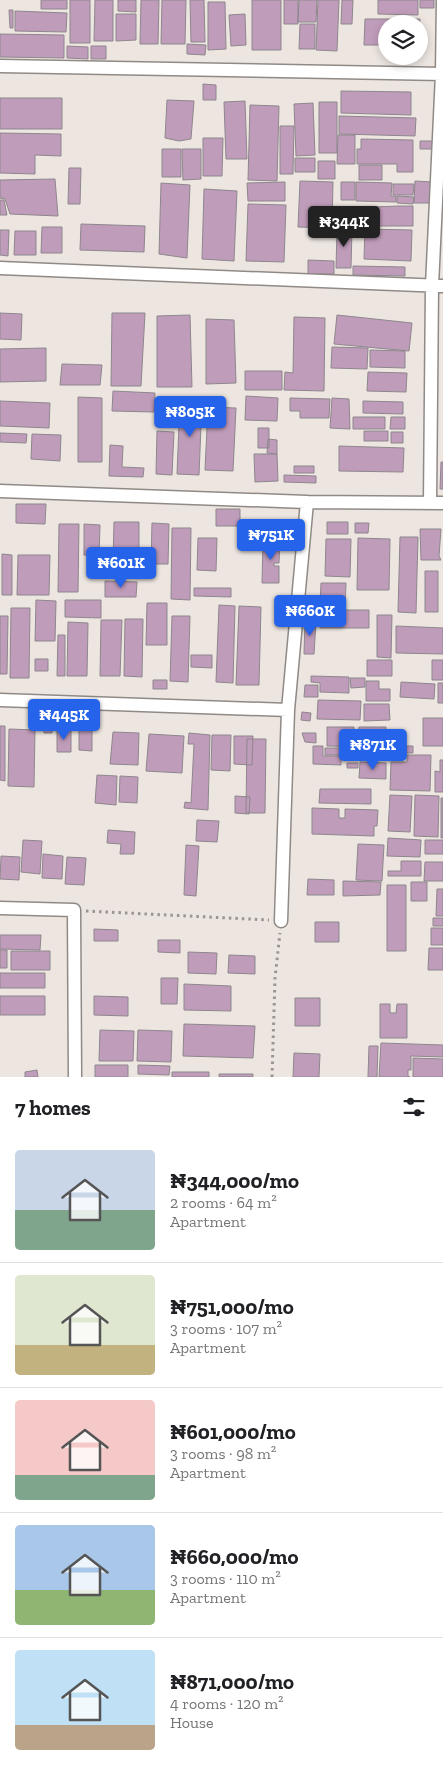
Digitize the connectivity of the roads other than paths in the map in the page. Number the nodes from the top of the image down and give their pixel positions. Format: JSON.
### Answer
{"nodes":[{"id":1,"x":443,"y":0,"type":"edge"},
{"id":2,"x":0,"y":66,"type":"edge"},
{"id":3,"x":442,"y":74,"type":"edge"},
{"id":4,"x":0,"y":268,"type":"edge"},
{"id":5,"x":438,"y":286,"type":"edge"},
{"id":6,"x":0,"y":491,"type":"edge"},
{"id":7,"x":307,"y":502,"type":"junction"},
{"id":8,"x":437,"y":503,"type":"edge"},
{"id":9,"x":0,"y":700,"type":"edge"},
{"id":10,"x":288,"y":710,"type":"junction"},
{"id":11,"x":0,"y":908,"type":"edge"},
{"id":12,"x":281,"y":921,"type":"road end"},
{"id":13,"x":75,"y":1077,"type":"edge"}],
"edges":[{"from":1,"to":3,"type":"street"},
{"from":2,"to":3,"type":"street"},
{"from":3,"to":5,"type":"street"},
{"from":4,"to":5,"type":"street"},
{"from":5,"to":8,"type":"street"},
{"from":6,"to":7,"type":"street"},
{"from":7,"to":8,"type":"street"},
{"from":7,"to":10,"type":"street"},
{"from":9,"to":10,"type":"street"},
{"from":10,"to":12,"type":"street"},
{"from":11,"to":13,"type":"street"}]}
